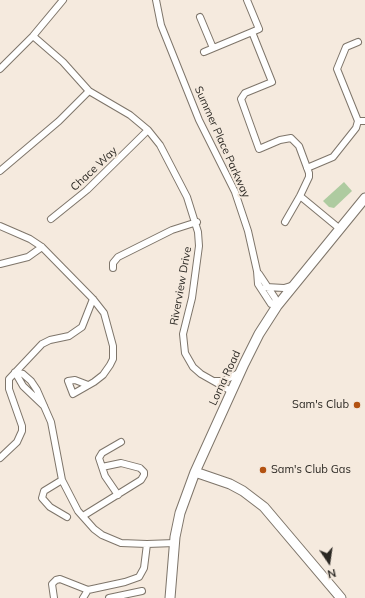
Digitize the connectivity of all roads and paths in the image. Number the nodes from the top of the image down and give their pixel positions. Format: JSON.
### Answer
{"nodes":[{"id":1,"x":63,"y":0,"type":"edge"},
{"id":2,"x":156,"y":0,"type":"edge"},
{"id":3,"x":247,"y":0,"type":"edge"},
{"id":4,"x":200,"y":17,"type":"dead end"},
{"id":5,"x":252,"y":32,"type":"junction"},
{"id":6,"x":33,"y":36,"type":"junction"},
{"id":7,"x":358,"y":42,"type":"dead end"},
{"id":8,"x":213,"y":48,"type":"junction"},
{"id":9,"x":204,"y":52,"type":"dead end"},
{"id":10,"x":0,"y":69,"type":"edge"},
{"id":11,"x":89,"y":91,"type":"junction"},
{"id":12,"x":358,"y":121,"type":"junction"},
{"id":13,"x":365,"y":121,"type":"edge"},
{"id":14,"x":148,"y":130,"type":"junction"},
{"id":15,"x":307,"y":168,"type":"junction"},
{"id":16,"x":0,"y":171,"type":"edge"},
{"id":17,"x":300,"y":196,"type":"junction"},
{"id":18,"x":365,"y":198,"type":"edge"},
{"id":19,"x":51,"y":220,"type":"dead end"},
{"id":20,"x":197,"y":222,"type":"junction"},
{"id":21,"x":285,"y":222,"type":"dead end"},
{"id":22,"x":0,"y":226,"type":"edge"},
{"id":23,"x":340,"y":230,"type":"junction"},
{"id":24,"x":42,"y":247,"type":"junction"},
{"id":25,"x":0,"y":264,"type":"edge"},
{"id":26,"x":113,"y":268,"type":"dead end"},
{"id":27,"x":257,"y":271,"type":"junction"},
{"id":28,"x":294,"y":285,"type":"junction"},
{"id":29,"x":266,"y":287,"type":"junction"},
{"id":30,"x":94,"y":299,"type":"junction"},
{"id":31,"x":277,"y":306,"type":"junction"},
{"id":32,"x":15,"y":372,"type":"junction"},
{"id":33,"x":240,"y":372,"type":"junction"},
{"id":34,"x":212,"y":381,"type":"junction"},
{"id":35,"x":88,"y":385,"type":"dead end"},
{"id":36,"x":231,"y":391,"type":"junction"},
{"id":37,"x":44,"y":406,"type":"junction"},
{"id":38,"x":121,"y":442,"type":"dead end"},
{"id":39,"x":0,"y":458,"type":"edge"},
{"id":40,"x":102,"y":467,"type":"junction"},
{"id":41,"x":195,"y":472,"type":"junction"},
{"id":42,"x":62,"y":480,"type":"junction"},
{"id":43,"x":118,"y":495,"type":"junction"},
{"id":44,"x":83,"y":516,"type":"junction"},
{"id":45,"x":67,"y":517,"type":"dead end"},
{"id":46,"x":175,"y":543,"type":"junction"},
{"id":47,"x":148,"y":544,"type":"junction"},
{"id":48,"x":125,"y":582,"type":"junction"},
{"id":49,"x":142,"y":591,"type":"dead end"},
{"id":50,"x":128,"y":594,"type":"junction"},
{"id":51,"x":86,"y":596,"type":"edge"},
{"id":52,"x":54,"y":598,"type":"edge"},
{"id":53,"x":109,"y":598,"type":"edge"},
{"id":54,"x":170,"y":598,"type":"edge"},
{"id":55,"x":341,"y":598,"type":"edge"}],
"edges":[{"from":1,"to":6,"type":"street"},
{"from":2,"to":27,"type":"street","name":"Summer Place Parkway"},
{"from":3,"to":5,"type":"street"},
{"from":4,"to":8,"type":"street"},
{"from":5,"to":8,"type":"street"},
{"from":5,"to":15,"type":"street"},
{"from":6,"to":10,"type":"street"},
{"from":6,"to":11,"type":"street","name":"Riverview Drive"},
{"from":7,"to":12,"type":"street"},
{"from":8,"to":9,"type":"street"},
{"from":11,"to":14,"type":"street","name":"Riverview Drive"},
{"from":11,"to":16,"type":"street"},
{"from":12,"to":13,"type":"street"},
{"from":12,"to":15,"type":"street"},
{"from":14,"to":19,"type":"street","name":"Chace Way"},
{"from":14,"to":20,"type":"street","name":"Riverview Drive"},
{"from":15,"to":17,"type":"street"},
{"from":17,"to":21,"type":"street"},
{"from":17,"to":23,"type":"street"},
{"from":18,"to":23,"type":"street","name":"Lorna Road"},
{"from":20,"to":26,"type":"street"},
{"from":20,"to":34,"type":"street","name":"Riverview Drive"},
{"from":22,"to":24,"type":"street"},
{"from":23,"to":28,"type":"street","name":"Lorna Road"},
{"from":24,"to":25,"type":"street"},
{"from":24,"to":30,"type":"street"},
{"from":27,"to":29,"type":"street","name":"Summer Place Parkway"},
{"from":27,"to":31,"type":"street","name":"Summer Place Parkway"},
{"from":28,"to":29,"type":"street"},
{"from":28,"to":31,"type":"street","name":"Lorna Road"},
{"from":29,"to":31,"type":"street","name":"Summer Place Parkway"},
{"from":30,"to":32,"type":"street"},
{"from":30,"to":35,"type":"street"},
{"from":31,"to":33,"type":"street","name":"Lorna Road"},
{"from":32,"to":37,"type":"street"},
{"from":32,"to":37,"type":"street"},
{"from":32,"to":39,"type":"street"},
{"from":33,"to":34,"type":"street"},
{"from":33,"to":36,"type":"street","name":"Lorna Road"},
{"from":34,"to":36,"type":"street","name":"Riverview Drive"},
{"from":36,"to":41,"type":"street","name":"Lorna Road"},
{"from":37,"to":42,"type":"street"},
{"from":38,"to":40,"type":"street"},
{"from":40,"to":43,"type":"street"},
{"from":40,"to":43,"type":"street"},
{"from":41,"to":46,"type":"street","name":"Lorna Road"},
{"from":41,"to":55,"type":"street"},
{"from":42,"to":44,"type":"street"},
{"from":42,"to":45,"type":"street"},
{"from":43,"to":44,"type":"street"},
{"from":44,"to":47,"type":"street"},
{"from":46,"to":47,"type":"street"},
{"from":46,"to":54,"type":"street","name":"Lorna Road"},
{"from":47,"to":48,"type":"street"},
{"from":48,"to":50,"type":"street"},
{"from":48,"to":51,"type":"street"},
{"from":49,"to":50,"type":"street"},
{"from":50,"to":53,"type":"street"},
{"from":51,"to":52,"type":"street"}]}
